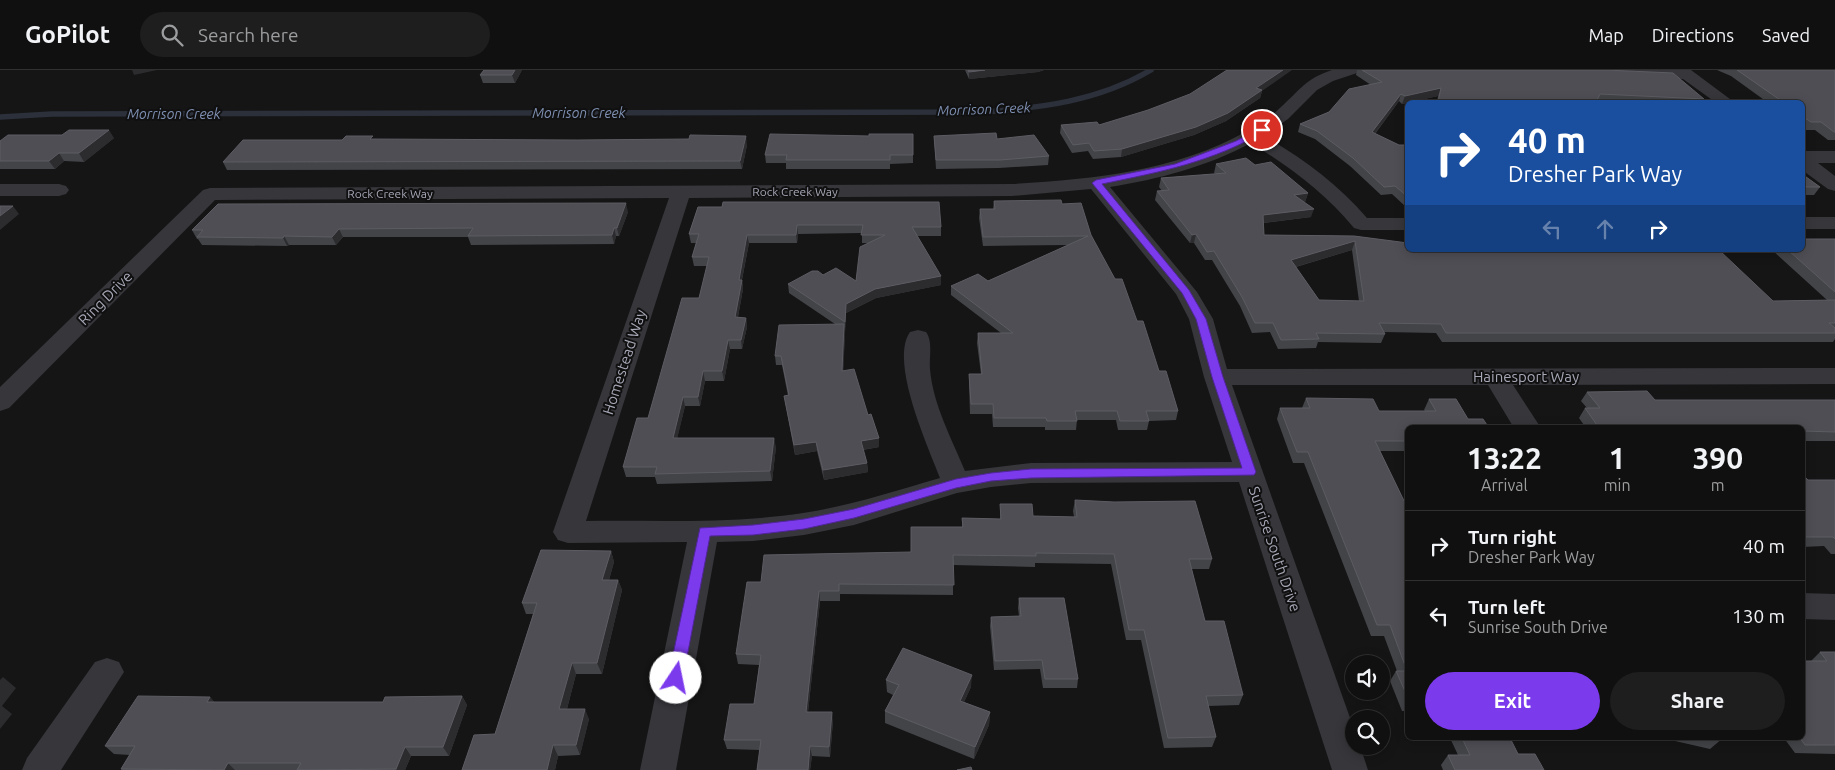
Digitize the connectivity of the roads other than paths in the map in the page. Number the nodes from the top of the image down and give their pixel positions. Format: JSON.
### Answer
{"nodes":[{"id":1,"x":1351,"y":70,"type":"edge"},
{"id":2,"x":1586,"y":70,"type":"edge"},
{"id":3,"x":1722,"y":100,"type":"edge"},
{"id":4,"x":1252,"y":136,"type":"junction"},
{"id":5,"x":1835,"y":157,"type":"edge"},
{"id":6,"x":1805,"y":159,"type":"edge"},
{"id":7,"x":1805,"y":161,"type":"edge"},
{"id":8,"x":1096,"y":183,"type":"junction"},
{"id":9,"x":1835,"y":185,"type":"edge"},
{"id":10,"x":0,"y":190,"type":"edge"},
{"id":11,"x":59,"y":190,"type":"dead end"},
{"id":12,"x":681,"y":191,"type":"junction"},
{"id":13,"x":210,"y":194,"type":"joint"},
{"id":14,"x":1805,"y":223,"type":"edge"},
{"id":15,"x":1835,"y":223,"type":"edge"},
{"id":16,"x":1405,"y":224,"type":"edge"},
{"id":17,"x":918,"y":337,"type":"dead end"},
{"id":18,"x":1495,"y":376,"type":"junction"},
{"id":19,"x":1835,"y":376,"type":"edge"},
{"id":20,"x":1217,"y":377,"type":"junction"},
{"id":21,"x":0,"y":402,"type":"edge"},
{"id":22,"x":1526,"y":425,"type":"edge"},
{"id":23,"x":1250,"y":472,"type":"junction"},
{"id":24,"x":956,"y":483,"type":"junction"},
{"id":25,"x":704,"y":531,"type":"junction"},
{"id":26,"x":1805,"y":606,"type":"edge"},
{"id":27,"x":1835,"y":606,"type":"edge"},
{"id":28,"x":107,"y":672,"type":"dead end"},
{"id":29,"x":40,"y":770,"type":"edge"},
{"id":30,"x":658,"y":770,"type":"edge"},
{"id":31,"x":1350,"y":770,"type":"edge"}],
"edges":[{"from":1,"to":4,"type":"street","name":"Rock Creek Way"},
{"from":2,"to":3,"type":"street"},
{"from":4,"to":8,"type":"street","name":"Rock Creek Way"},
{"from":4,"to":16,"type":"street"},
{"from":5,"to":6,"type":"street"},
{"from":7,"to":9,"type":"street"},
{"from":8,"to":12,"type":"street","name":"Rock Creek Way"},
{"from":8,"to":20,"type":"street","name":"Sunrise South Drive"},
{"from":10,"to":11,"type":"street"},
{"from":12,"to":13,"type":"street","name":"Rock Creek Way"},
{"from":12,"to":25,"type":"street","name":"Homestead Way"},
{"from":13,"to":21,"type":"street","name":"Ring Drive"},
{"from":14,"to":15,"type":"street"},
{"from":17,"to":24,"type":"street"},
{"from":18,"to":19,"type":"street","name":"Hainesport Way"},
{"from":18,"to":20,"type":"street","name":"Hainesport Way"},
{"from":18,"to":22,"type":"street"},
{"from":20,"to":23,"type":"street","name":"Sunrise South Drive"},
{"from":23,"to":24,"type":"street"},
{"from":23,"to":31,"type":"street","name":"Sunrise South Drive"},
{"from":24,"to":25,"type":"street"},
{"from":25,"to":30,"type":"street"},
{"from":26,"to":27,"type":"street"},
{"from":28,"to":29,"type":"street"}]}
